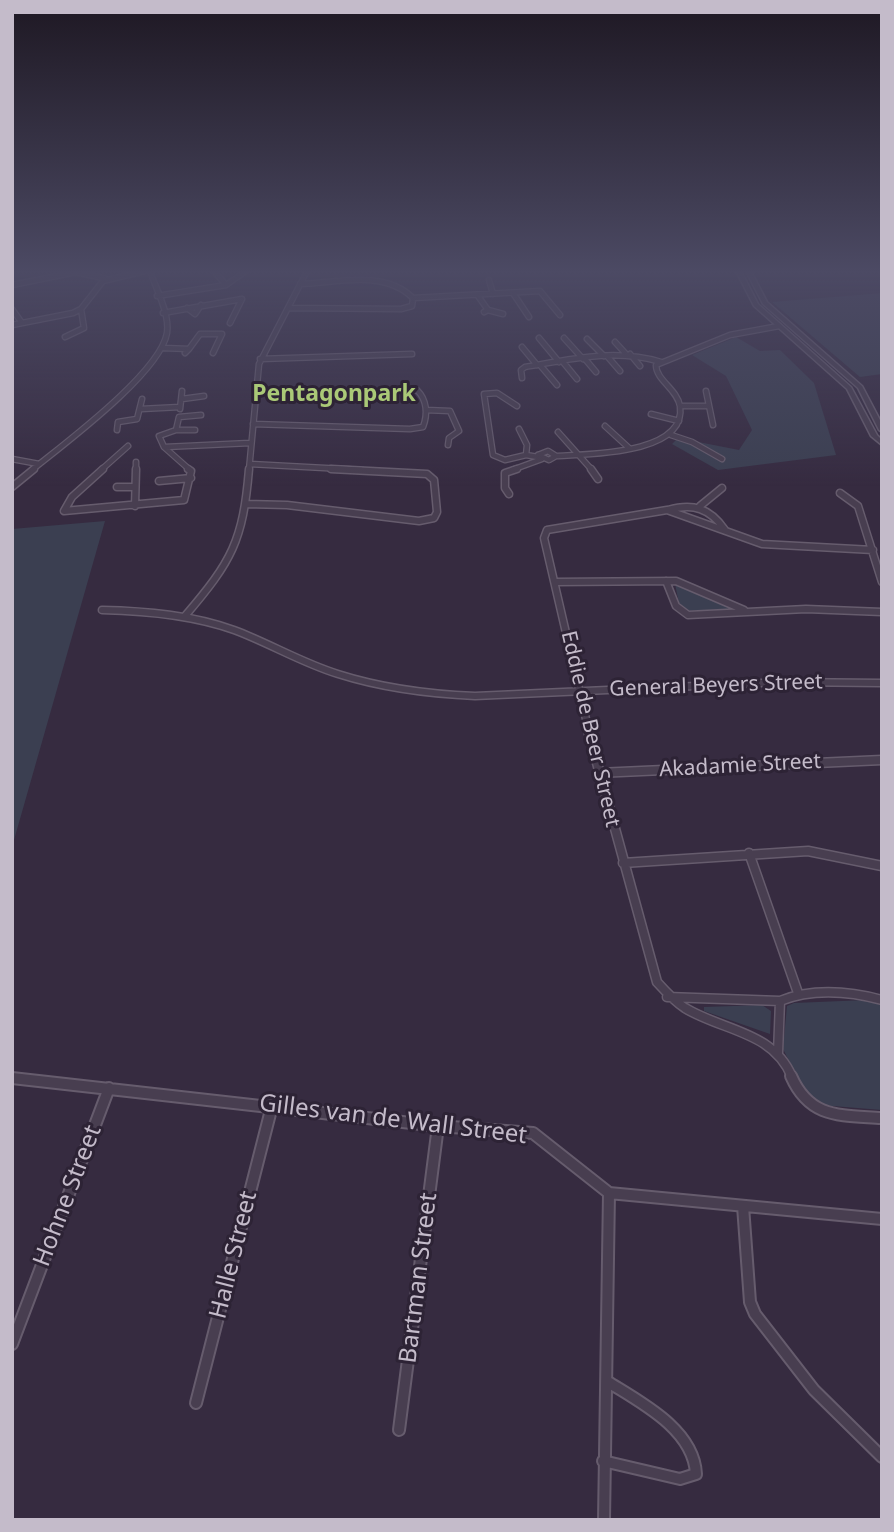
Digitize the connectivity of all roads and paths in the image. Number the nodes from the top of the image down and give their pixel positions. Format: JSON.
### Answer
{"nodes":[{"id":1,"x":164,"y":342,"type":"edge"},
{"id":2,"x":194,"y":342,"type":"edge"},
{"id":3,"x":217,"y":342,"type":"edge"},
{"id":4,"x":269,"y":342,"type":"edge"},
{"id":5,"x":543,"y":342,"type":"edge"},
{"id":6,"x":568,"y":342,"type":"edge"},
{"id":7,"x":591,"y":342,"type":"edge"},
{"id":8,"x":615,"y":342,"type":"dead end"},
{"id":9,"x":711,"y":342,"type":"edge"},
{"id":10,"x":798,"y":342,"type":"edge"},
{"id":11,"x":811,"y":342,"type":"edge"},
{"id":12,"x":522,"y":347,"type":"dead end"},
{"id":13,"x":163,"y":348,"type":"junction"},
{"id":14,"x":213,"y":353,"type":"dead end"},
{"id":15,"x":412,"y":354,"type":"dead end"},
{"id":16,"x":628,"y":354,"type":"junction"},
{"id":17,"x":606,"y":356,"type":"junction"},
{"id":18,"x":260,"y":359,"type":"junction"},
{"id":19,"x":584,"y":359,"type":"junction"},
{"id":20,"x":561,"y":362,"type":"junction"},
{"id":21,"x":661,"y":362,"type":"junction"},
{"id":22,"x":834,"y":363,"type":"junction"},
{"id":23,"x":822,"y":364,"type":"junction"},
{"id":24,"x":539,"y":365,"type":"junction"},
{"id":25,"x":640,"y":366,"type":"dead end"},
{"id":26,"x":620,"y":371,"type":"dead end"},
{"id":27,"x":596,"y":372,"type":"dead end"},
{"id":28,"x":522,"y":378,"type":"dead end"},
{"id":29,"x":578,"y":379,"type":"dead end"},
{"id":30,"x":557,"y":385,"type":"dead end"},
{"id":31,"x":182,"y":391,"type":"dead end"},
{"id":32,"x":706,"y":391,"type":"dead end"},
{"id":33,"x":256,"y":392,"type":"junction"},
{"id":34,"x":204,"y":396,"type":"dead end"},
{"id":35,"x":182,"y":398,"type":"junction"},
{"id":36,"x":142,"y":399,"type":"dead end"},
{"id":37,"x":517,"y":405,"type":"dead end"},
{"id":38,"x":681,"y":406,"type":"junction"},
{"id":39,"x":709,"y":406,"type":"junction"},
{"id":40,"x":180,"y":407,"type":"junction"},
{"id":41,"x":141,"y":409,"type":"junction"},
{"id":42,"x":426,"y":410,"type":"junction"},
{"id":43,"x":651,"y":414,"type":"dead end"},
{"id":44,"x":201,"y":415,"type":"dead end"},
{"id":45,"x":179,"y":417,"type":"junction"},
{"id":46,"x":679,"y":421,"type":"junction"},
{"id":47,"x":253,"y":424,"type":"junction"},
{"id":48,"x":713,"y":425,"type":"dead end"},
{"id":49,"x":605,"y":426,"type":"dead end"},
{"id":50,"x":519,"y":429,"type":"dead end"},
{"id":51,"x":117,"y":430,"type":"dead end"},
{"id":52,"x":176,"y":430,"type":"junction"},
{"id":53,"x":195,"y":430,"type":"dead end"},
{"id":54,"x":882,"y":430,"type":"edge"},
{"id":55,"x":558,"y":432,"type":"dead end"},
{"id":56,"x":671,"y":435,"type":"junction"},
{"id":57,"x":250,"y":443,"type":"junction"},
{"id":58,"x":882,"y":443,"type":"edge"},
{"id":59,"x":447,"y":445,"type":"dead end"},
{"id":60,"x":128,"y":446,"type":"dead end"},
{"id":61,"x":164,"y":447,"type":"junction"},
{"id":62,"x":629,"y":448,"type":"junction"},
{"id":63,"x":526,"y":454,"type":"junction"},
{"id":64,"x":579,"y":454,"type":"junction"},
{"id":65,"x":540,"y":458,"type":"junction"},
{"id":66,"x":12,"y":459,"type":"edge"},
{"id":67,"x":722,"y":459,"type":"dead end"},
{"id":68,"x":136,"y":462,"type":"dead end"},
{"id":69,"x":39,"y":464,"type":"junction"},
{"id":70,"x":250,"y":464,"type":"junction"},
{"id":71,"x":191,"y":478,"type":"junction"},
{"id":72,"x":598,"y":479,"type":"dead end"},
{"id":73,"x":159,"y":481,"type":"dead end"},
{"id":74,"x":117,"y":486,"type":"dead end"},
{"id":75,"x":12,"y":487,"type":"edge"},
{"id":76,"x":134,"y":487,"type":"junction"},
{"id":77,"x":722,"y":488,"type":"dead end"},
{"id":78,"x":840,"y":492,"type":"dead end"},
{"id":79,"x":509,"y":494,"type":"dead end"},
{"id":80,"x":246,"y":504,"type":"junction"},
{"id":81,"x":135,"y":506,"type":"junction"},
{"id":82,"x":700,"y":506,"type":"junction"},
{"id":83,"x":667,"y":510,"type":"junction"},
{"id":84,"x":725,"y":531,"type":"junction"},
{"id":85,"x":873,"y":550,"type":"junction"},
{"id":86,"x":666,"y":580,"type":"junction"},
{"id":87,"x":555,"y":582,"type":"junction"},
{"id":88,"x":882,"y":582,"type":"edge"},
{"id":89,"x":102,"y":610,"type":"dead end"},
{"id":90,"x":747,"y":611,"type":"junction"},
{"id":91,"x":866,"y":612,"type":"junction"},
{"id":92,"x":882,"y":612,"type":"edge"},
{"id":93,"x":185,"y":616,"type":"junction"},
{"id":94,"x":882,"y":618,"type":"edge"},
{"id":95,"x":882,"y":683,"type":"edge"},
{"id":96,"x":582,"y":691,"type":"junction"},
{"id":97,"x":882,"y":760,"type":"edge"},
{"id":98,"x":598,"y":773,"type":"junction"},
{"id":99,"x":749,"y":853,"type":"junction"},
{"id":100,"x":623,"y":863,"type":"junction"},
{"id":101,"x":882,"y":866,"type":"edge"},
{"id":102,"x":798,"y":993,"type":"junction"},
{"id":103,"x":667,"y":997,"type":"junction"},
{"id":104,"x":882,"y":1000,"type":"edge"},
{"id":105,"x":780,"y":1001,"type":"junction"},
{"id":106,"x":778,"y":1053,"type":"junction"},
{"id":107,"x":12,"y":1078,"type":"edge"},
{"id":108,"x":108,"y":1088,"type":"junction"},
{"id":109,"x":272,"y":1106,"type":"junction"},
{"id":110,"x":882,"y":1118,"type":"edge"},
{"id":111,"x":438,"y":1126,"type":"junction"},
{"id":112,"x":610,"y":1193,"type":"junction"},
{"id":113,"x":743,"y":1206,"type":"junction"},
{"id":114,"x":882,"y":1219,"type":"edge"},
{"id":115,"x":12,"y":1344,"type":"edge"},
{"id":116,"x":608,"y":1382,"type":"junction"},
{"id":117,"x":197,"y":1403,"type":"dead end"},
{"id":118,"x":399,"y":1430,"type":"dead end"},
{"id":119,"x":882,"y":1457,"type":"edge"},
{"id":120,"x":603,"y":1461,"type":"junction"},
{"id":121,"x":604,"y":1520,"type":"edge"}],
"edges":[{"from":1,"to":13,"type":"street"},
{"from":2,"to":13,"type":"street"},
{"from":3,"to":14,"type":"street"},
{"from":4,"to":18,"type":"street"},
{"from":5,"to":20,"type":"street"},
{"from":6,"to":19,"type":"street"},
{"from":7,"to":17,"type":"street"},
{"from":8,"to":16,"type":"street"},
{"from":9,"to":21,"type":"street"},
{"from":10,"to":23,"type":"street"},
{"from":11,"to":22,"type":"street"},
{"from":12,"to":24,"type":"street"},
{"from":13,"to":69,"type":"street"},
{"from":15,"to":18,"type":"street"},
{"from":16,"to":17,"type":"street"},
{"from":16,"to":21,"type":"street"},
{"from":16,"to":25,"type":"street"},
{"from":17,"to":19,"type":"street"},
{"from":17,"to":26,"type":"street"},
{"from":18,"to":33,"type":"street"},
{"from":19,"to":20,"type":"street"},
{"from":19,"to":27,"type":"street"},
{"from":20,"to":24,"type":"street"},
{"from":20,"to":29,"type":"street"},
{"from":21,"to":38,"type":"street"},
{"from":22,"to":23,"type":"street"},
{"from":22,"to":54,"type":"street"},
{"from":23,"to":58,"type":"street"},
{"from":24,"to":28,"type":"street"},
{"from":24,"to":30,"type":"street"},
{"from":31,"to":35,"type":"street"},
{"from":32,"to":39,"type":"street"},
{"from":33,"to":42,"type":"street"},
{"from":33,"to":47,"type":"street"},
{"from":34,"to":35,"type":"street"},
{"from":35,"to":40,"type":"street"},
{"from":36,"to":41,"type":"street"},
{"from":37,"to":63,"type":"street"},
{"from":38,"to":39,"type":"street"},
{"from":38,"to":46,"type":"street"},
{"from":39,"to":48,"type":"street"},
{"from":40,"to":41,"type":"street"},
{"from":40,"to":45,"type":"street"},
{"from":41,"to":51,"type":"street"},
{"from":42,"to":47,"type":"street"},
{"from":42,"to":59,"type":"street"},
{"from":43,"to":46,"type":"street"},
{"from":44,"to":45,"type":"street"},
{"from":45,"to":52,"type":"street"},
{"from":46,"to":56,"type":"street"},
{"from":47,"to":57,"type":"street"},
{"from":49,"to":62,"type":"street"},
{"from":50,"to":63,"type":"street"},
{"from":52,"to":53,"type":"street"},
{"from":52,"to":61,"type":"street"},
{"from":55,"to":64,"type":"street"},
{"from":56,"to":62,"type":"street"},
{"from":56,"to":67,"type":"street"},
{"from":57,"to":61,"type":"street"},
{"from":57,"to":70,"type":"street"},
{"from":60,"to":81,"type":"street"},
{"from":61,"to":71,"type":"street"},
{"from":62,"to":64,"type":"street"},
{"from":63,"to":65,"type":"street"},
{"from":64,"to":65,"type":"street"},
{"from":64,"to":72,"type":"street"},
{"from":65,"to":79,"type":"street"},
{"from":66,"to":69,"type":"street"},
{"from":68,"to":76,"type":"street"},
{"from":69,"to":75,"type":"street"},
{"from":70,"to":80,"type":"street"},
{"from":70,"to":80,"type":"street"},
{"from":71,"to":73,"type":"street"},
{"from":71,"to":81,"type":"street"},
{"from":74,"to":76,"type":"street"},
{"from":76,"to":81,"type":"street"},
{"from":77,"to":82,"type":"street"},
{"from":78,"to":85,"type":"street"},
{"from":80,"to":93,"type":"street"},
{"from":82,"to":83,"type":"street"},
{"from":82,"to":84,"type":"street"},
{"from":83,"to":84,"type":"street","name":"Eddie de Beer Street"},
{"from":83,"to":87,"type":"street","name":"Eddie de Beer Street"},
{"from":84,"to":85,"type":"street","name":"Eddie de Beer Street"},
{"from":85,"to":88,"type":"street"},
{"from":86,"to":87,"type":"street"},
{"from":86,"to":90,"type":"street"},
{"from":86,"to":90,"type":"street"},
{"from":87,"to":96,"type":"street","name":"Eddie de Beer Street"},
{"from":89,"to":93,"type":"street","name":"General Beyers Street"},
{"from":90,"to":91,"type":"street"},
{"from":91,"to":92,"type":"street"},
{"from":91,"to":94,"type":"street"},
{"from":93,"to":96,"type":"street","name":"General Beyers Street"},
{"from":95,"to":96,"type":"street","name":"General Beyers Street"},
{"from":96,"to":98,"type":"street","name":"Eddie de Beer Street"},
{"from":97,"to":98,"type":"street","name":"Akadamie Street"},
{"from":98,"to":100,"type":"street","name":"Eddie de Beer Street"},
{"from":99,"to":100,"type":"street"},
{"from":99,"to":101,"type":"street"},
{"from":99,"to":102,"type":"street"},
{"from":100,"to":103,"type":"street","name":"Eddie de Beer Street"},
{"from":102,"to":104,"type":"street"},
{"from":102,"to":105,"type":"street"},
{"from":103,"to":105,"type":"street"},
{"from":103,"to":106,"type":"street","name":"Eddie de Beer Street"},
{"from":105,"to":106,"type":"street"},
{"from":106,"to":110,"type":"street"},
{"from":107,"to":108,"type":"street","name":"Gilles van de Wall Street"},
{"from":108,"to":109,"type":"street","name":"Gilles van de Wall Street"},
{"from":108,"to":115,"type":"street","name":"Hohne Street"},
{"from":109,"to":111,"type":"street","name":"Gilles van de Wall Street"},
{"from":109,"to":117,"type":"street","name":"Halle Street"},
{"from":111,"to":112,"type":"street","name":"Gilles van de Wall Street"},
{"from":111,"to":118,"type":"street","name":"Bartman Street"},
{"from":112,"to":113,"type":"street"},
{"from":112,"to":116,"type":"street"},
{"from":113,"to":114,"type":"street"},
{"from":113,"to":119,"type":"street"},
{"from":116,"to":120,"type":"street"},
{"from":116,"to":120,"type":"street"},
{"from":120,"to":121,"type":"street"}]}
